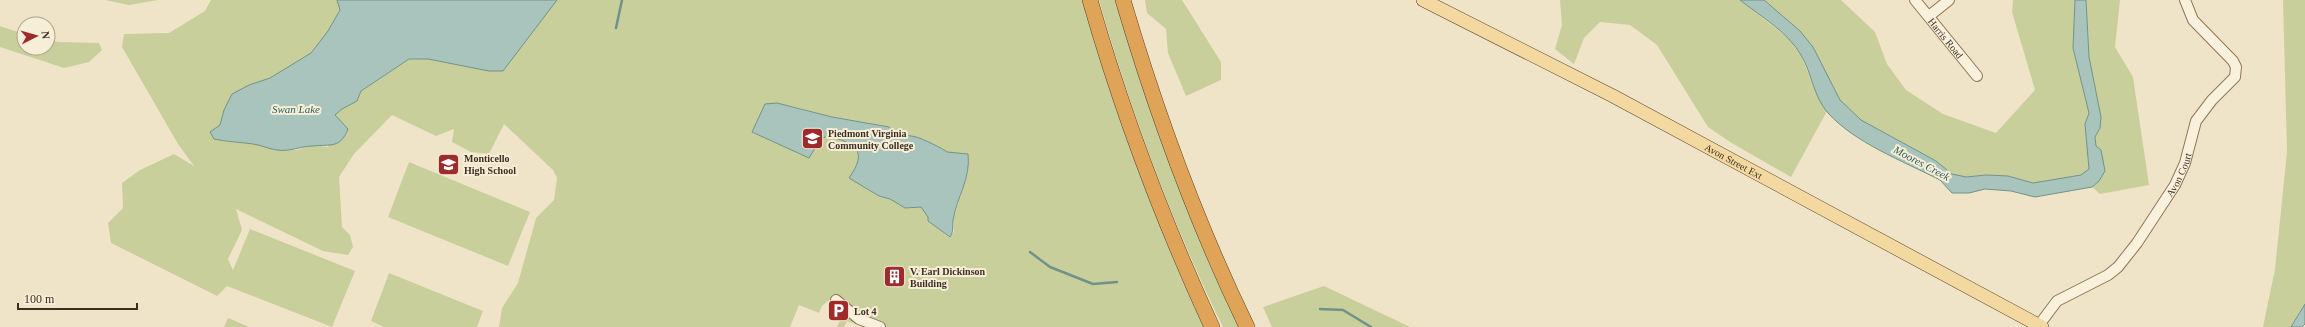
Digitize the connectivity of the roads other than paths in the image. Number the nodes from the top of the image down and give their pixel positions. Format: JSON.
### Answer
{"nodes":[{"id":1,"x":1090,"y":0,"type":"edge"},
{"id":2,"x":1123,"y":0,"type":"edge"},
{"id":3,"x":1422,"y":0,"type":"edge"},
{"id":4,"x":1916,"y":0,"type":"edge"},
{"id":5,"x":1950,"y":0,"type":"edge"},
{"id":6,"x":2185,"y":0,"type":"edge"},
{"id":7,"x":1929,"y":16,"type":"junction"},
{"id":8,"x":1977,"y":76,"type":"dead end"},
{"id":9,"x":836,"y":300,"type":"dead end"},
{"id":10,"x":2041,"y":326,"type":"edge"},
{"id":11,"x":880,"y":327,"type":"edge"},
{"id":12,"x":1212,"y":327,"type":"edge"},
{"id":13,"x":1247,"y":327,"type":"edge"}],
"edges":[{"from":1,"to":12,"type":"highway"},
{"from":2,"to":13,"type":"highway"},
{"from":3,"to":10,"type":"main road","name":"Avon Street Ext"},
{"from":4,"to":7,"type":"street","name":"Harris Road"},
{"from":5,"to":7,"type":"street"},
{"from":6,"to":10,"type":"street","name":"Avon Court"},
{"from":7,"to":8,"type":"street","name":"Harris Road"},
{"from":9,"to":11,"type":"street"}]}
